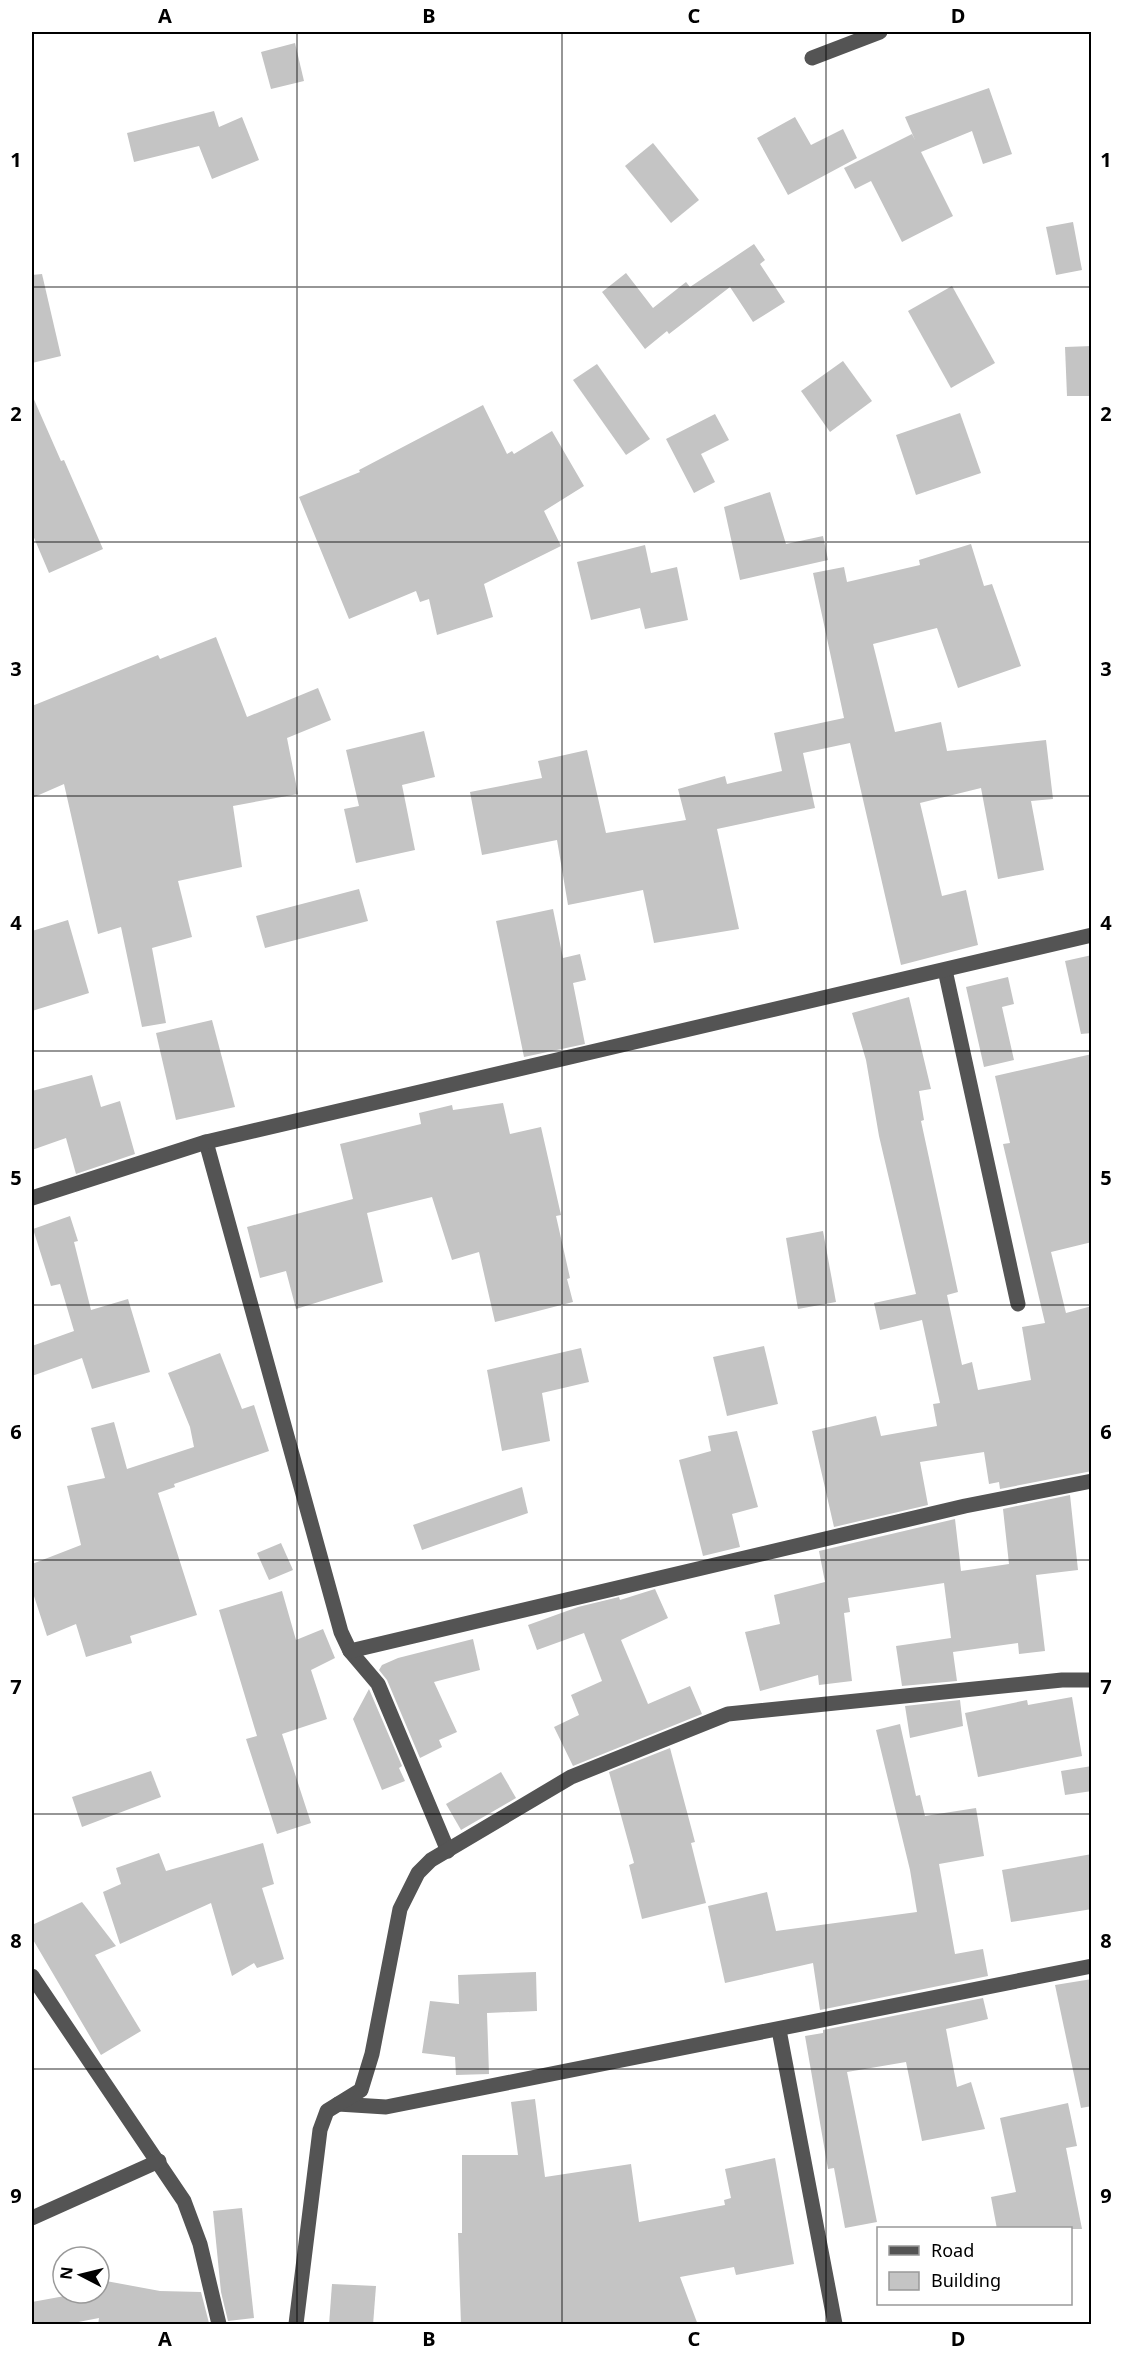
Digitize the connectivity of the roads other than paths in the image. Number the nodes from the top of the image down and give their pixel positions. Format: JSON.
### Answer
{"nodes":[{"id":1,"x":880,"y":32,"type":"edge"},
{"id":2,"x":812,"y":58,"type":"dead end"},
{"id":3,"x":1092,"y":936,"type":"edge"},
{"id":4,"x":945,"y":970,"type":"junction"},
{"id":5,"x":206,"y":1142,"type":"junction"},
{"id":6,"x":32,"y":1198,"type":"edge"},
{"id":7,"x":1018,"y":1304,"type":"dead end"},
{"id":8,"x":1092,"y":1481,"type":"edge"},
{"id":9,"x":350,"y":1651,"type":"junction"},
{"id":10,"x":1092,"y":1680,"type":"edge"},
{"id":11,"x":448,"y":1851,"type":"junction"},
{"id":12,"x":1092,"y":1966,"type":"edge"},
{"id":13,"x":32,"y":1976,"type":"edge"},
{"id":14,"x":779,"y":2030,"type":"junction"},
{"id":15,"x":338,"y":2104,"type":"junction"},
{"id":16,"x":159,"y":2161,"type":"junction"},
{"id":17,"x":32,"y":2218,"type":"edge"},
{"id":18,"x":219,"y":2325,"type":"edge"},
{"id":19,"x":296,"y":2325,"type":"edge"},
{"id":20,"x":834,"y":2325,"type":"edge"}],
"edges":[{"from":1,"to":2,"type":"street"},
{"from":3,"to":4,"type":"street"},
{"from":4,"to":5,"type":"street"},
{"from":4,"to":7,"type":"street"},
{"from":5,"to":6,"type":"street"},
{"from":5,"to":9,"type":"street"},
{"from":8,"to":9,"type":"street"},
{"from":9,"to":11,"type":"street"},
{"from":10,"to":11,"type":"street"},
{"from":11,"to":15,"type":"street"},
{"from":12,"to":14,"type":"street"},
{"from":13,"to":16,"type":"street"},
{"from":14,"to":15,"type":"street"},
{"from":14,"to":20,"type":"street"},
{"from":15,"to":19,"type":"street"},
{"from":16,"to":17,"type":"street"},
{"from":16,"to":18,"type":"street"}]}
